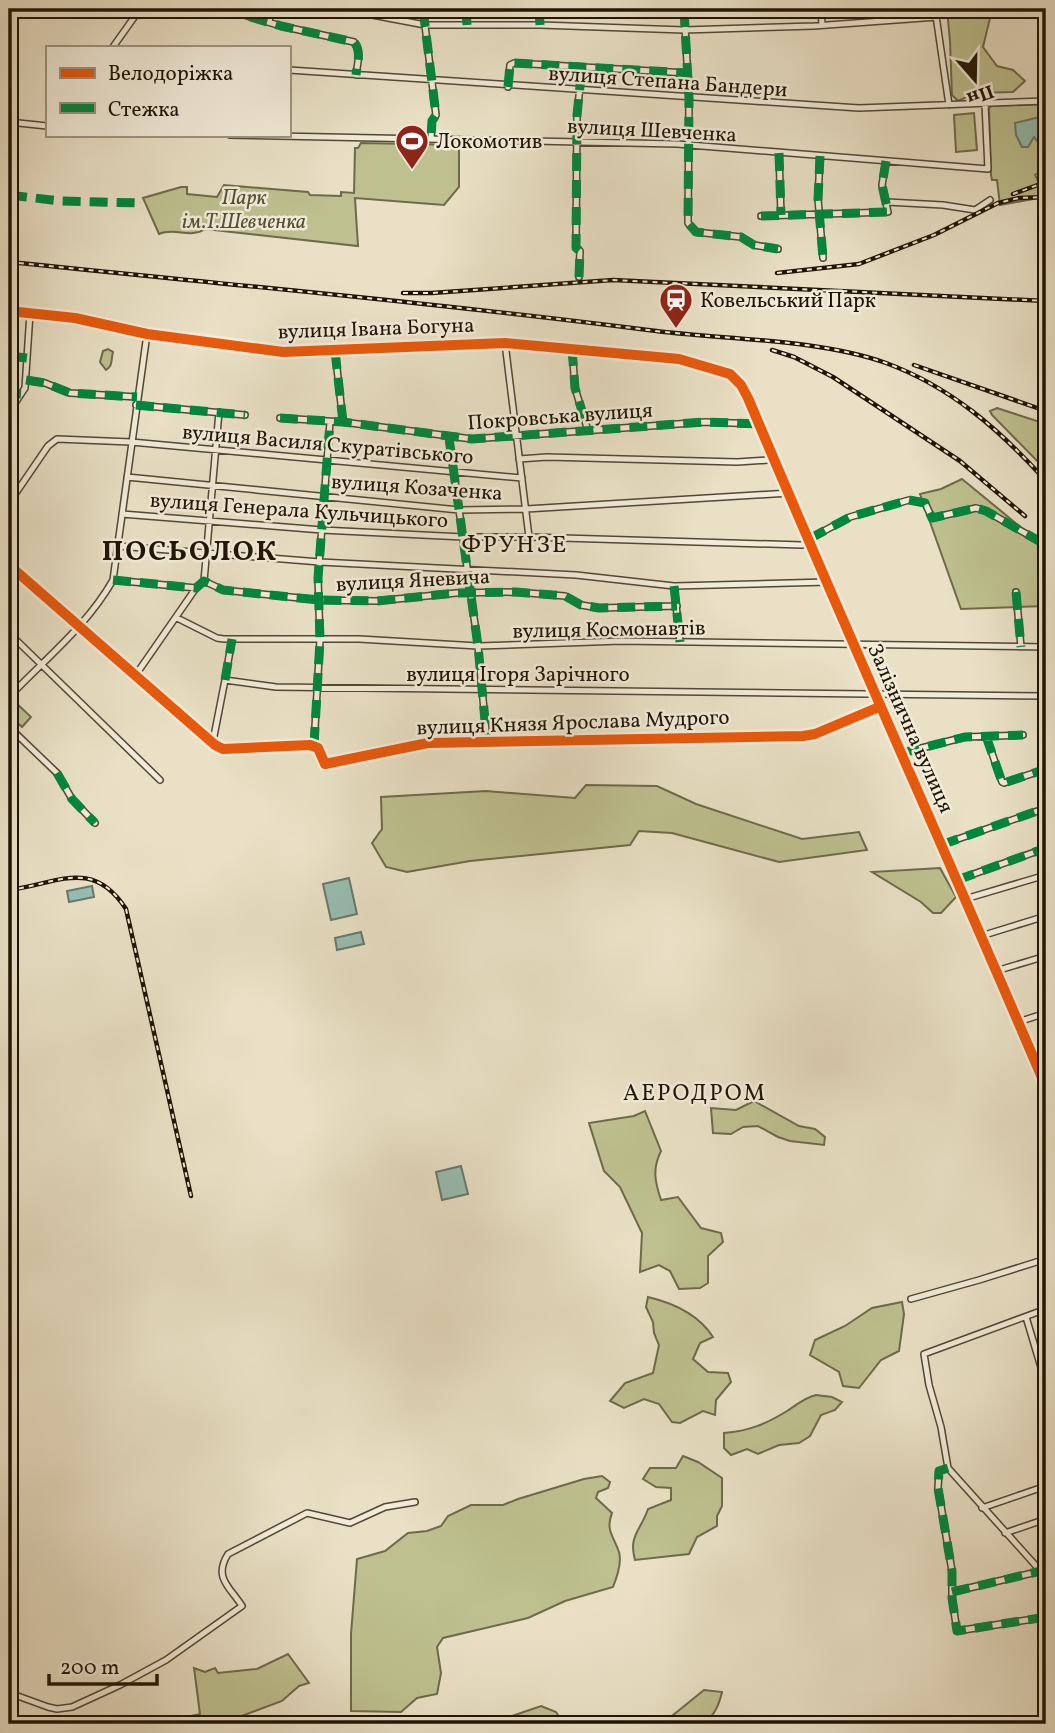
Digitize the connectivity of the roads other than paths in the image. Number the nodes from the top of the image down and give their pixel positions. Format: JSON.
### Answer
{"nodes":[{"id":1,"x":140,"y":9,"type":"edge"},
{"id":2,"x":223,"y":9,"type":"edge"},
{"id":3,"x":272,"y":9,"type":"edge"},
{"id":4,"x":341,"y":9,"type":"edge"},
{"id":5,"x":423,"y":9,"type":"edge"},
{"id":6,"x":466,"y":9,"type":"edge"},
{"id":7,"x":539,"y":9,"type":"edge"},
{"id":8,"x":684,"y":9,"type":"edge"},
{"id":9,"x":821,"y":9,"type":"edge"},
{"id":10,"x":935,"y":9,"type":"edge"},
{"id":11,"x":937,"y":18,"type":"junction"},
{"id":12,"x":269,"y":22,"type":"junction"},
{"id":13,"x":425,"y":25,"type":"junction"},
{"id":14,"x":467,"y":25,"type":"junction"},
{"id":15,"x":540,"y":25,"type":"junction"},
{"id":16,"x":821,"y":25,"type":"junction"},
{"id":17,"x":684,"y":30,"type":"junction"},
{"id":18,"x":114,"y":46,"type":"edge"},
{"id":19,"x":582,"y":67,"type":"junction"},
{"id":20,"x":290,"y":70,"type":"edge"},
{"id":21,"x":687,"y":73,"type":"junction"},
{"id":22,"x":356,"y":75,"type":"junction"},
{"id":23,"x":432,"y":81,"type":"junction"},
{"id":24,"x":508,"y":87,"type":"junction"},
{"id":25,"x":581,"y":90,"type":"junction"},
{"id":26,"x":689,"y":97,"type":"junction"},
{"id":27,"x":1046,"y":101,"type":"edge"},
{"id":28,"x":985,"y":104,"type":"junction"},
{"id":29,"x":949,"y":105,"type":"junction"},
{"id":30,"x":10,"y":122,"type":"edge"},
{"id":31,"x":46,"y":126,"type":"edge"},
{"id":32,"x":290,"y":136,"type":"edge"},
{"id":33,"x":431,"y":138,"type":"junction"},
{"id":34,"x":577,"y":141,"type":"junction"},
{"id":35,"x":689,"y":145,"type":"junction"},
{"id":36,"x":779,"y":153,"type":"junction"},
{"id":37,"x":9,"y":155,"type":"edge"},
{"id":38,"x":820,"y":156,"type":"junction"},
{"id":39,"x":886,"y":161,"type":"junction"},
{"id":40,"x":990,"y":200,"type":"dead end"},
{"id":41,"x":887,"y":202,"type":"junction"},
{"id":42,"x":819,"y":214,"type":"junction"},
{"id":43,"x":780,"y":215,"type":"junction"},
{"id":44,"x":761,"y":216,"type":"dead end"},
{"id":45,"x":778,"y":249,"type":"dead end"},
{"id":46,"x":823,"y":258,"type":"dead end"},
{"id":47,"x":579,"y":277,"type":"dead end"},
{"id":48,"x":9,"y":311,"type":"edge"},
{"id":49,"x":30,"y":313,"type":"junction"},
{"id":50,"x":147,"y":334,"type":"junction"},
{"id":51,"x":505,"y":343,"type":"junction"},
{"id":52,"x":572,"y":348,"type":"junction"},
{"id":53,"x":335,"y":351,"type":"junction"},
{"id":54,"x":9,"y":356,"type":"edge"},
{"id":55,"x":27,"y":358,"type":"junction"},
{"id":56,"x":26,"y":380,"type":"junction"},
{"id":57,"x":741,"y":385,"type":"joint"},
{"id":58,"x":9,"y":393,"type":"edge"},
{"id":59,"x":21,"y":394,"type":"junction"},
{"id":60,"x":137,"y":397,"type":"junction"},
{"id":61,"x":136,"y":405,"type":"junction"},
{"id":62,"x":9,"y":412,"type":"edge"},
{"id":63,"x":219,"y":412,"type":"junction"},
{"id":64,"x":245,"y":415,"type":"dead end"},
{"id":65,"x":280,"y":418,"type":"dead end"},
{"id":66,"x":330,"y":422,"type":"junction"},
{"id":67,"x":343,"y":422,"type":"junction"},
{"id":68,"x":759,"y":424,"type":"junction"},
{"id":69,"x":588,"y":431,"type":"junction"},
{"id":70,"x":516,"y":437,"type":"junction"},
{"id":71,"x":449,"y":438,"type":"junction"},
{"id":72,"x":131,"y":442,"type":"junction"},
{"id":73,"x":216,"y":450,"type":"junction"},
{"id":74,"x":774,"y":457,"type":"junction"},
{"id":75,"x":519,"y":459,"type":"junction"},
{"id":76,"x":327,"y":460,"type":"junction"},
{"id":77,"x":455,"y":472,"type":"junction"},
{"id":78,"x":127,"y":477,"type":"junction"},
{"id":79,"x":522,"y":478,"type":"junction"},
{"id":80,"x":213,"y":484,"type":"junction"},
{"id":81,"x":789,"y":493,"type":"junction"},
{"id":82,"x":324,"y":496,"type":"junction"},
{"id":83,"x":9,"y":503,"type":"edge"},
{"id":84,"x":526,"y":509,"type":"junction"},
{"id":85,"x":459,"y":510,"type":"junction"},
{"id":86,"x":122,"y":514,"type":"junction"},
{"id":87,"x":210,"y":520,"type":"junction"},
{"id":88,"x":321,"y":530,"type":"junction"},
{"id":89,"x":463,"y":537,"type":"junction"},
{"id":90,"x":529,"y":537,"type":"junction"},
{"id":91,"x":809,"y":540,"type":"junction"},
{"id":92,"x":1046,"y":545,"type":"edge"},
{"id":93,"x":118,"y":546,"type":"junction"},
{"id":94,"x":207,"y":553,"type":"junction"},
{"id":95,"x":320,"y":562,"type":"junction"},
{"id":96,"x":9,"y":565,"type":"edge"},
{"id":97,"x":468,"y":571,"type":"junction"},
{"id":98,"x":113,"y":580,"type":"junction"},
{"id":99,"x":204,"y":581,"type":"junction"},
{"id":100,"x":827,"y":582,"type":"junction"},
{"id":101,"x":674,"y":586,"type":"junction"},
{"id":102,"x":197,"y":588,"type":"junction"},
{"id":103,"x":470,"y":592,"type":"junction"},
{"id":104,"x":1016,"y":592,"type":"dead end"},
{"id":105,"x":319,"y":600,"type":"junction"},
{"id":106,"x":677,"y":606,"type":"junction"},
{"id":107,"x":177,"y":618,"type":"junction"},
{"id":108,"x":80,"y":627,"type":"junction"},
{"id":109,"x":9,"y":633,"type":"edge"},
{"id":110,"x":232,"y":639,"type":"junction"},
{"id":111,"x":320,"y":640,"type":"junction"},
{"id":112,"x":681,"y":642,"type":"junction"},
{"id":113,"x":852,"y":645,"type":"junction"},
{"id":114,"x":478,"y":646,"type":"junction"},
{"id":115,"x":1021,"y":647,"type":"junction"},
{"id":116,"x":1046,"y":647,"type":"edge"},
{"id":117,"x":40,"y":665,"type":"junction"},
{"id":118,"x":135,"y":676,"type":"junction"},
{"id":119,"x":225,"y":680,"type":"junction"},
{"id":120,"x":318,"y":687,"type":"junction"},
{"id":121,"x":483,"y":690,"type":"junction"},
{"id":122,"x":874,"y":695,"type":"junction"},
{"id":123,"x":1046,"y":695,"type":"edge"},
{"id":124,"x":9,"y":697,"type":"edge"},
{"id":125,"x":879,"y":707,"type":"junction"},
{"id":126,"x":9,"y":727,"type":"edge"},
{"id":127,"x":1023,"y":735,"type":"dead end"},
{"id":128,"x":986,"y":736,"type":"junction"},
{"id":129,"x":211,"y":742,"type":"junction"},
{"id":130,"x":487,"y":743,"type":"junction"},
{"id":131,"x":314,"y":746,"type":"junction"},
{"id":132,"x":902,"y":753,"type":"junction"},
{"id":133,"x":1046,"y":769,"type":"edge"},
{"id":134,"x":160,"y":780,"type":"dead end"},
{"id":135,"x":1046,"y":808,"type":"edge"},
{"id":136,"x":95,"y":823,"type":"dead end"},
{"id":137,"x":942,"y":845,"type":"junction"},
{"id":138,"x":1046,"y":848,"type":"edge"},
{"id":139,"x":1046,"y":876,"type":"edge"},
{"id":140,"x":957,"y":880,"type":"junction"},
{"id":141,"x":965,"y":899,"type":"junction"},
{"id":142,"x":1046,"y":916,"type":"edge"},
{"id":143,"x":981,"y":936,"type":"junction"},
{"id":144,"x":1046,"y":956,"type":"edge"},
{"id":145,"x":996,"y":971,"type":"junction"},
{"id":146,"x":1046,"y":1013,"type":"edge"},
{"id":147,"x":1018,"y":1022,"type":"junction"},
{"id":148,"x":1046,"y":1061,"type":"edge"},
{"id":149,"x":1037,"y":1064,"type":"junction"},
{"id":150,"x":1046,"y":1087,"type":"edge"},
{"id":151,"x":1046,"y":1259,"type":"edge"},
{"id":152,"x":911,"y":1299,"type":"dead end"},
{"id":153,"x":1046,"y":1309,"type":"edge"},
{"id":154,"x":1026,"y":1318,"type":"junction"},
{"id":155,"x":1046,"y":1384,"type":"edge"},
{"id":156,"x":948,"y":1468,"type":"junction"},
{"id":157,"x":1046,"y":1486,"type":"edge"},
{"id":158,"x":415,"y":1502,"type":"dead end"},
{"id":159,"x":982,"y":1508,"type":"junction"},
{"id":160,"x":1046,"y":1519,"type":"edge"},
{"id":161,"x":1005,"y":1533,"type":"junction"},
{"id":162,"x":1041,"y":1571,"type":"junction"},
{"id":163,"x":1046,"y":1577,"type":"edge"},
{"id":164,"x":952,"y":1592,"type":"junction"},
{"id":165,"x":1046,"y":1617,"type":"edge"},
{"id":166,"x":9,"y":1690,"type":"edge"}],
"edges":[{"from":1,"to":18,"type":"street"},
{"from":2,"to":12,"type":"street"},
{"from":3,"to":12,"type":"street"},
{"from":4,"to":13,"type":"street"},
{"from":5,"to":13,"type":"street"},
{"from":6,"to":14,"type":"street"},
{"from":7,"to":15,"type":"street"},
{"from":8,"to":17,"type":"street"},
{"from":9,"to":16,"type":"street"},
{"from":10,"to":11,"type":"street"},
{"from":11,"to":16,"type":"street"},
{"from":11,"to":29,"type":"street"},
{"from":12,"to":22,"type":"street"},
{"from":13,"to":14,"type":"street"},
{"from":13,"to":23,"type":"street"},
{"from":14,"to":15,"type":"street"},
{"from":15,"to":17,"type":"street"},
{"from":16,"to":17,"type":"street"},
{"from":17,"to":21,"type":"street"},
{"from":19,"to":21,"type":"street"},
{"from":19,"to":24,"type":"street"},
{"from":19,"to":25,"type":"street"},
{"from":20,"to":22,"type":"street","name":"вулиця Степана Бандери"},
{"from":21,"to":26,"type":"street"},
{"from":22,"to":23,"type":"street","name":"вулиця Степана Бандери"},
{"from":23,"to":24,"type":"street","name":"вулиця Степана Бандери"},
{"from":23,"to":33,"type":"street"},
{"from":24,"to":25,"type":"street","name":"вулиця Степана Бандери"},
{"from":25,"to":26,"type":"street","name":"вулиця Степана Бандери"},
{"from":25,"to":34,"type":"street"},
{"from":26,"to":29,"type":"street","name":"вулиця Степана Бандери"},
{"from":26,"to":35,"type":"street"},
{"from":27,"to":28,"type":"street","name":"вулиця Степана Бандери"},
{"from":28,"to":29,"type":"street","name":"вулиця Степана Бандери"},
{"from":28,"to":39,"type":"street","name":"вулиця Шевченка"},
{"from":30,"to":31,"type":"street"},
{"from":30,"to":37,"type":"street"},
{"from":32,"to":33,"type":"street","name":"вулиця Шевченка"},
{"from":33,"to":34,"type":"street","name":"вулиця Шевченка"},
{"from":34,"to":35,"type":"street","name":"вулиця Шевченка"},
{"from":34,"to":47,"type":"street"},
{"from":35,"to":36,"type":"street","name":"вулиця Шевченка"},
{"from":35,"to":45,"type":"street"},
{"from":36,"to":38,"type":"street","name":"вулиця Шевченка"},
{"from":36,"to":43,"type":"street"},
{"from":38,"to":39,"type":"street","name":"вулиця Шевченка"},
{"from":38,"to":42,"type":"street"},
{"from":39,"to":41,"type":"street"},
{"from":40,"to":41,"type":"street"},
{"from":41,"to":42,"type":"street"},
{"from":42,"to":43,"type":"street"},
{"from":42,"to":46,"type":"street"},
{"from":43,"to":44,"type":"street"},
{"from":48,"to":49,"type":"street","name":"вулиця Івана Богуна"},
{"from":49,"to":50,"type":"street","name":"вулиця Івана Богуна"},
{"from":49,"to":55,"type":"street"},
{"from":50,"to":53,"type":"street","name":"вулиця Івана Богуна"},
{"from":50,"to":60,"type":"street"},
{"from":51,"to":52,"type":"street","name":"вулиця Івана Богуна"},
{"from":51,"to":53,"type":"street","name":"вулиця Івана Богуна"},
{"from":51,"to":70,"type":"street"},
{"from":52,"to":57,"type":"street","name":"вулиця Івана Богуна"},
{"from":52,"to":69,"type":"street"},
{"from":53,"to":67,"type":"street"},
{"from":54,"to":55,"type":"street"},
{"from":55,"to":56,"type":"street"},
{"from":56,"to":59,"type":"street"},
{"from":56,"to":60,"type":"street"},
{"from":57,"to":68,"type":"street","name":"Залізнична вулиця"},
{"from":58,"to":59,"type":"street"},
{"from":59,"to":62,"type":"street"},
{"from":60,"to":61,"type":"street"},
{"from":61,"to":63,"type":"street"},
{"from":61,"to":72,"type":"street"},
{"from":63,"to":64,"type":"street"},
{"from":63,"to":73,"type":"street"},
{"from":65,"to":66,"type":"street","name":"Покровська вулиця"},
{"from":66,"to":67,"type":"street","name":"Покровська вулиця"},
{"from":66,"to":76,"type":"street"},
{"from":67,"to":71,"type":"street","name":"Покровська вулиця"},
{"from":68,"to":69,"type":"street","name":"Покровська вулиця"},
{"from":68,"to":74,"type":"street","name":"Залізнична вулиця"},
{"from":69,"to":70,"type":"street","name":"Покровська вулиця"},
{"from":70,"to":71,"type":"street","name":"Покровська вулиця"},
{"from":70,"to":75,"type":"street"},
{"from":71,"to":77,"type":"street"},
{"from":72,"to":73,"type":"street","name":"вулиця Василя Скуратівського"},
{"from":72,"to":78,"type":"street"},
{"from":72,"to":83,"type":"street","name":"вулиця Василя Скуратівського"},
{"from":73,"to":76,"type":"street","name":"вулиця Василя Скуратівського"},
{"from":73,"to":80,"type":"street"},
{"from":74,"to":75,"type":"street"},
{"from":74,"to":81,"type":"street","name":"Залізнична вулиця"},
{"from":75,"to":79,"type":"street"},
{"from":76,"to":77,"type":"street","name":"вулиця Василя Скуратівського"},
{"from":76,"to":82,"type":"street"},
{"from":77,"to":79,"type":"street","name":"вулиця Василя Скуратівського"},
{"from":77,"to":85,"type":"street"},
{"from":78,"to":80,"type":"street","name":"вулиця Козаченка"},
{"from":78,"to":86,"type":"street"},
{"from":79,"to":84,"type":"street"},
{"from":80,"to":82,"type":"street","name":"вулиця Козаченка"},
{"from":80,"to":87,"type":"street"},
{"from":81,"to":84,"type":"street","name":"вулиця Козаченка"},
{"from":81,"to":91,"type":"street","name":"Залізнична вулиця"},
{"from":82,"to":85,"type":"street","name":"вулиця Козаченка"},
{"from":82,"to":88,"type":"street"},
{"from":84,"to":85,"type":"street","name":"вулиця Козаченка"},
{"from":84,"to":90,"type":"street"},
{"from":85,"to":89,"type":"street"},
{"from":86,"to":87,"type":"street","name":"вулиця Генерала Кульчицького"},
{"from":86,"to":93,"type":"street"},
{"from":87,"to":88,"type":"street","name":"вулиця Генерала Кульчицького"},
{"from":87,"to":94,"type":"street"},
{"from":88,"to":89,"type":"street","name":"вулиця Генерала Кульчицького"},
{"from":88,"to":95,"type":"street"},
{"from":89,"to":90,"type":"street","name":"вулиця Генерала Кульчицького"},
{"from":89,"to":97,"type":"street"},
{"from":90,"to":91,"type":"street","name":"вулиця Генерала Кульчицького"},
{"from":91,"to":92,"type":"street"},
{"from":91,"to":100,"type":"street","name":"Залізнична вулиця"},
{"from":93,"to":94,"type":"street"},
{"from":93,"to":98,"type":"street"},
{"from":94,"to":95,"type":"street"},
{"from":94,"to":99,"type":"street"},
{"from":95,"to":97,"type":"street"},
{"from":95,"to":105,"type":"street"},
{"from":96,"to":108,"type":"street"},
{"from":97,"to":101,"type":"street"},
{"from":97,"to":103,"type":"street"},
{"from":98,"to":102,"type":"street"},
{"from":98,"to":108,"type":"street"},
{"from":99,"to":102,"type":"street"},
{"from":99,"to":105,"type":"street","name":"вулиця Яневича"},
{"from":100,"to":101,"type":"street"},
{"from":100,"to":113,"type":"street","name":"Залізнична вулиця"},
{"from":101,"to":106,"type":"street"},
{"from":102,"to":107,"type":"street"},
{"from":103,"to":105,"type":"street","name":"вулиця Яневича"},
{"from":103,"to":106,"type":"street","name":"вулиця Яневича"},
{"from":103,"to":114,"type":"street"},
{"from":104,"to":115,"type":"street"},
{"from":105,"to":111,"type":"street"},
{"from":106,"to":112,"type":"street"},
{"from":107,"to":110,"type":"street","name":"вулиця Космонавтів"},
{"from":107,"to":118,"type":"street"},
{"from":108,"to":117,"type":"street"},
{"from":108,"to":118,"type":"street"},
{"from":109,"to":117,"type":"street"},
{"from":110,"to":111,"type":"street","name":"вулиця Космонавтів"},
{"from":110,"to":119,"type":"street"},
{"from":111,"to":114,"type":"street","name":"вулиця Космонавтів"},
{"from":111,"to":120,"type":"street"},
{"from":112,"to":113,"type":"street","name":"вулиця Космонавтів"},
{"from":112,"to":114,"type":"street","name":"вулиця Космонавтів"},
{"from":113,"to":115,"type":"street","name":"вулиця Космонавтів"},
{"from":113,"to":122,"type":"street","name":"Залізнична вулиця"},
{"from":114,"to":121,"type":"street"},
{"from":115,"to":116,"type":"street","name":"вулиця Космонавтів"},
{"from":117,"to":124,"type":"street"},
{"from":117,"to":134,"type":"street"},
{"from":118,"to":129,"type":"street"},
{"from":119,"to":120,"type":"street","name":"вулиця Ігоря Зарічного"},
{"from":119,"to":129,"type":"street"},
{"from":120,"to":121,"type":"street","name":"вулиця Ігоря Зарічного"},
{"from":120,"to":131,"type":"street"},
{"from":121,"to":122,"type":"street","name":"вулиця Ігоря Зарічного"},
{"from":121,"to":130,"type":"street"},
{"from":122,"to":123,"type":"street","name":"вулиця Ігоря Зарічного"},
{"from":122,"to":125,"type":"street","name":"Залізнична вулиця"},
{"from":125,"to":130,"type":"street","name":"вулиця Князя Ярослава Мудрого"},
{"from":125,"to":132,"type":"street","name":"Залізнична вулиця"},
{"from":126,"to":136,"type":"street"},
{"from":127,"to":128,"type":"street"},
{"from":128,"to":132,"type":"street"},
{"from":128,"to":133,"type":"street"},
{"from":129,"to":131,"type":"street"},
{"from":130,"to":131,"type":"street","name":"вулиця Князя Ярослава Мудрого"},
{"from":132,"to":137,"type":"street","name":"Залізнична вулиця"},
{"from":135,"to":137,"type":"street"},
{"from":137,"to":140,"type":"street","name":"Залізнична вулиця"},
{"from":138,"to":140,"type":"street"},
{"from":139,"to":141,"type":"street"},
{"from":140,"to":141,"type":"street","name":"Залізнична вулиця"},
{"from":141,"to":143,"type":"street","name":"Залізнична вулиця"},
{"from":142,"to":143,"type":"street"},
{"from":143,"to":145,"type":"street","name":"Залізнична вулиця"},
{"from":144,"to":145,"type":"street"},
{"from":145,"to":147,"type":"street","name":"Залізнична вулиця"},
{"from":146,"to":147,"type":"street"},
{"from":147,"to":149,"type":"street","name":"Залізнична вулиця"},
{"from":148,"to":149,"type":"street"},
{"from":149,"to":150,"type":"street","name":"Залізнична вулиця"},
{"from":151,"to":152,"type":"street"},
{"from":153,"to":154,"type":"street"},
{"from":154,"to":155,"type":"street"},
{"from":154,"to":156,"type":"street"},
{"from":156,"to":159,"type":"street"},
{"from":156,"to":164,"type":"street"},
{"from":157,"to":159,"type":"street"},
{"from":158,"to":166,"type":"street"},
{"from":159,"to":161,"type":"street"},
{"from":160,"to":161,"type":"street"},
{"from":161,"to":162,"type":"street"},
{"from":162,"to":163,"type":"street"},
{"from":162,"to":164,"type":"street"},
{"from":164,"to":165,"type":"street"}]}
